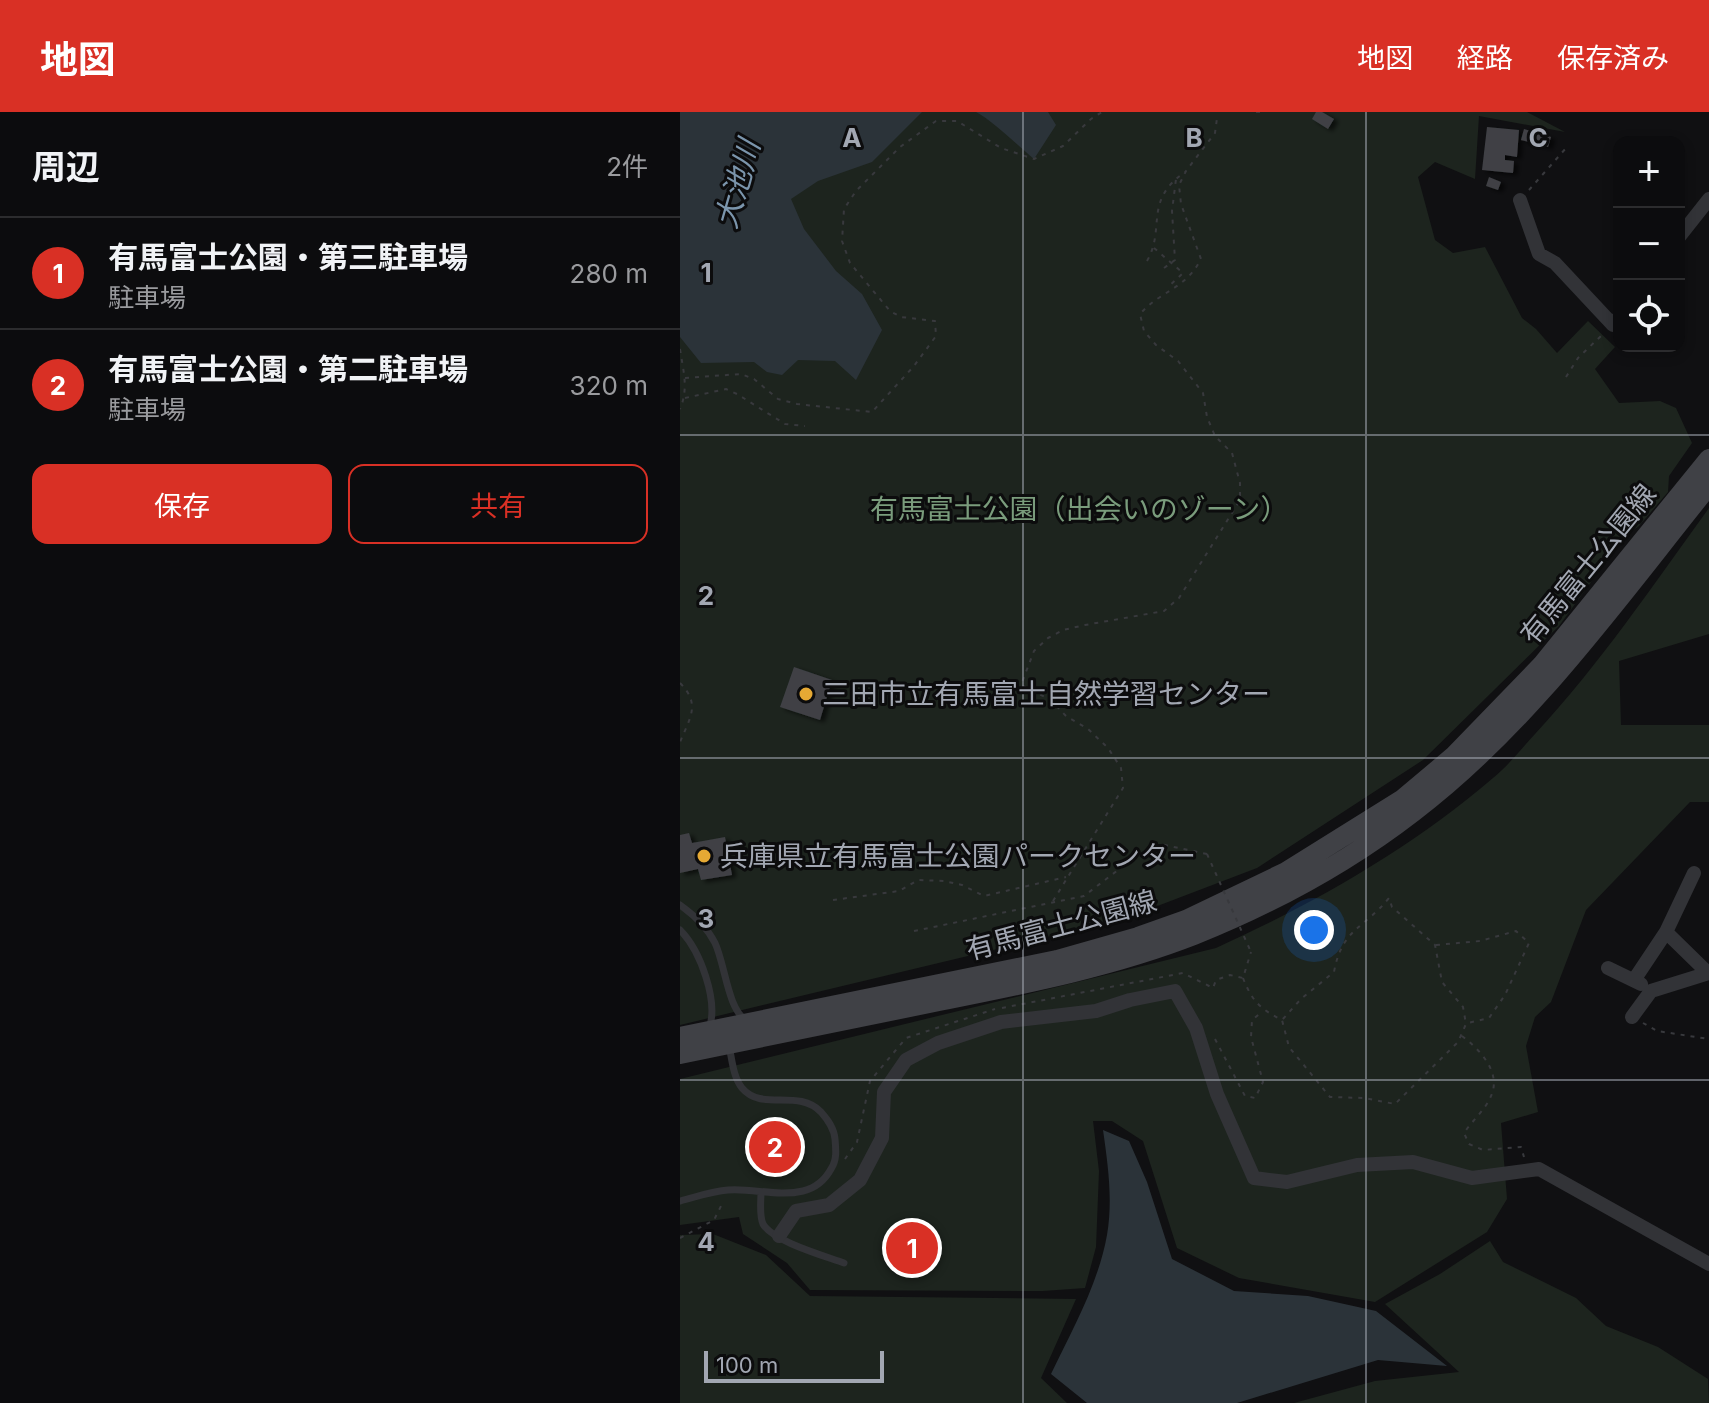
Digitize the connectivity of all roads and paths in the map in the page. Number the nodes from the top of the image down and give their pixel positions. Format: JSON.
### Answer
{"nodes":[{"id":1,"x":1102,"y":112,"type":"edge"},
{"id":2,"x":1256,"y":112,"type":"edge"},
{"id":3,"x":1263,"y":112,"type":"edge"},
{"id":4,"x":1217,"y":118,"type":"dead end"},
{"id":5,"x":1567,"y":147,"type":"dead end"},
{"id":6,"x":1186,"y":171,"type":"junction"},
{"id":7,"x":1176,"y":178,"type":"junction"},
{"id":8,"x":1709,"y":199,"type":"edge"},
{"id":9,"x":1520,"y":200,"type":"joint"},
{"id":10,"x":1685,"y":229,"type":"edge"},
{"id":11,"x":1153,"y":247,"type":"junction"},
{"id":12,"x":1147,"y":261,"type":"dead end"},
{"id":13,"x":1172,"y":264,"type":"junction"},
{"id":14,"x":1164,"y":268,"type":"dead end"},
{"id":15,"x":1168,"y":287,"type":"dead end"},
{"id":16,"x":1613,"y":318,"type":"edge"},
{"id":17,"x":1613,"y":324,"type":"edge"},
{"id":18,"x":680,"y":349,"type":"edge"},
{"id":19,"x":1566,"y":377,"type":"dead end"},
{"id":20,"x":685,"y":378,"type":"junction"},
{"id":21,"x":685,"y":398,"type":"junction"},
{"id":22,"x":680,"y":409,"type":"edge"},
{"id":23,"x":805,"y":426,"type":"dead end"},
{"id":24,"x":1709,"y":459,"type":"edge"},
{"id":25,"x":1709,"y":485,"type":"edge"},
{"id":26,"x":680,"y":683,"type":"edge"},
{"id":27,"x":680,"y":742,"type":"edge"},
{"id":28,"x":1694,"y":873,"type":"dead end"},
{"id":29,"x":1066,"y":877,"type":"junction"},
{"id":30,"x":833,"y":900,"type":"dead end"},
{"id":31,"x":1053,"y":901,"type":"junction"},
{"id":32,"x":680,"y":905,"type":"edge"},
{"id":33,"x":680,"y":930,"type":"edge"},
{"id":34,"x":914,"y":931,"type":"dead end"},
{"id":35,"x":1666,"y":932,"type":"junction"},
{"id":36,"x":1435,"y":945,"type":"junction"},
{"id":37,"x":1608,"y":968,"type":"dead end"},
{"id":38,"x":1183,"y":973,"type":"dead end"},
{"id":39,"x":1708,"y":973,"type":"edge"},
{"id":40,"x":1243,"y":978,"type":"junction"},
{"id":41,"x":1634,"y":980,"type":"junction"},
{"id":42,"x":1651,"y":991,"type":"junction"},
{"id":43,"x":1263,"y":1011,"type":"junction"},
{"id":44,"x":1632,"y":1017,"type":"joint"},
{"id":45,"x":1282,"y":1020,"type":"junction"},
{"id":46,"x":750,"y":1022,"type":"junction"},
{"id":47,"x":1466,"y":1024,"type":"junction"},
{"id":48,"x":1196,"y":1028,"type":"junction"},
{"id":49,"x":708,"y":1031,"type":"junction"},
{"id":50,"x":1461,"y":1035,"type":"junction"},
{"id":51,"x":680,"y":1037,"type":"edge"},
{"id":52,"x":1709,"y":1039,"type":"edge"},
{"id":53,"x":729,"y":1044,"type":"junction"},
{"id":54,"x":680,"y":1054,"type":"edge"},
{"id":55,"x":1528,"y":1170,"type":"junction"},
{"id":56,"x":729,"y":1190,"type":"junction"},
{"id":57,"x":761,"y":1192,"type":"junction"},
{"id":58,"x":680,"y":1201,"type":"edge"},
{"id":59,"x":779,"y":1236,"type":"junction"},
{"id":60,"x":680,"y":1238,"type":"edge"},
{"id":61,"x":844,"y":1263,"type":"dead end"},
{"id":62,"x":1709,"y":1264,"type":"edge"}],
"edges":[{"from":1,"to":20,"type":"path"},
{"from":2,"to":3,"type":"path"},
{"from":4,"to":6,"type":"path"},
{"from":5,"to":9,"type":"path"},
{"from":6,"to":7,"type":"path"},
{"from":6,"to":29,"type":"path"},
{"from":7,"to":11,"type":"path"},
{"from":7,"to":13,"type":"path"},
{"from":8,"to":10,"type":"street"},
{"from":9,"to":16,"type":"street"},
{"from":11,"to":12,"type":"path"},
{"from":11,"to":13,"type":"path"},
{"from":13,"to":14,"type":"path"},
{"from":13,"to":15,"type":"path"},
{"from":17,"to":19,"type":"path"},
{"from":18,"to":20,"type":"path"},
{"from":20,"to":21,"type":"path"},
{"from":21,"to":22,"type":"path"},
{"from":21,"to":23,"type":"path"},
{"from":24,"to":46,"type":"main road","name":"有馬富士公園線"},
{"from":25,"to":53,"type":"main road","name":"有馬富士公園線"},
{"from":26,"to":27,"type":"path"},
{"from":28,"to":35,"type":"street"},
{"from":29,"to":30,"type":"path"},
{"from":29,"to":31,"type":"path"},
{"from":31,"to":34,"type":"path"},
{"from":31,"to":40,"type":"path","bridge":true},
{"from":32,"to":46,"type":"lane"},
{"from":33,"to":49,"type":"lane"},
{"from":35,"to":39,"type":"street"},
{"from":35,"to":41,"type":"street"},
{"from":36,"to":45,"type":"path"},
{"from":36,"to":47,"type":"path"},
{"from":36,"to":47,"type":"path"},
{"from":37,"to":41,"type":"street"},
{"from":38,"to":40,"type":"path"},
{"from":39,"to":42,"type":"street"},
{"from":40,"to":43,"type":"path"},
{"from":41,"to":42,"type":"street"},
{"from":42,"to":44,"type":"street"},
{"from":43,"to":45,"type":"path"},
{"from":43,"to":48,"type":"path"},
{"from":44,"to":52,"type":"path"},
{"from":45,"to":50,"type":"path"},
{"from":46,"to":49,"type":"main road","name":"有馬富士公園線"},
{"from":47,"to":50,"type":"path"},
{"from":48,"to":55,"type":"street"},
{"from":48,"to":59,"type":"street"},
{"from":49,"to":51,"type":"main road","name":"有馬富士公園線"},
{"from":50,"to":55,"type":"path"},
{"from":53,"to":54,"type":"main road","name":"有馬富士公園線"},
{"from":53,"to":57,"type":"lane"},
{"from":55,"to":62,"type":"street"},
{"from":56,"to":57,"type":"lane"},
{"from":56,"to":58,"type":"lane"},
{"from":56,"to":60,"type":"path"},
{"from":57,"to":59,"type":"lane"},
{"from":59,"to":61,"type":"lane"}]}
